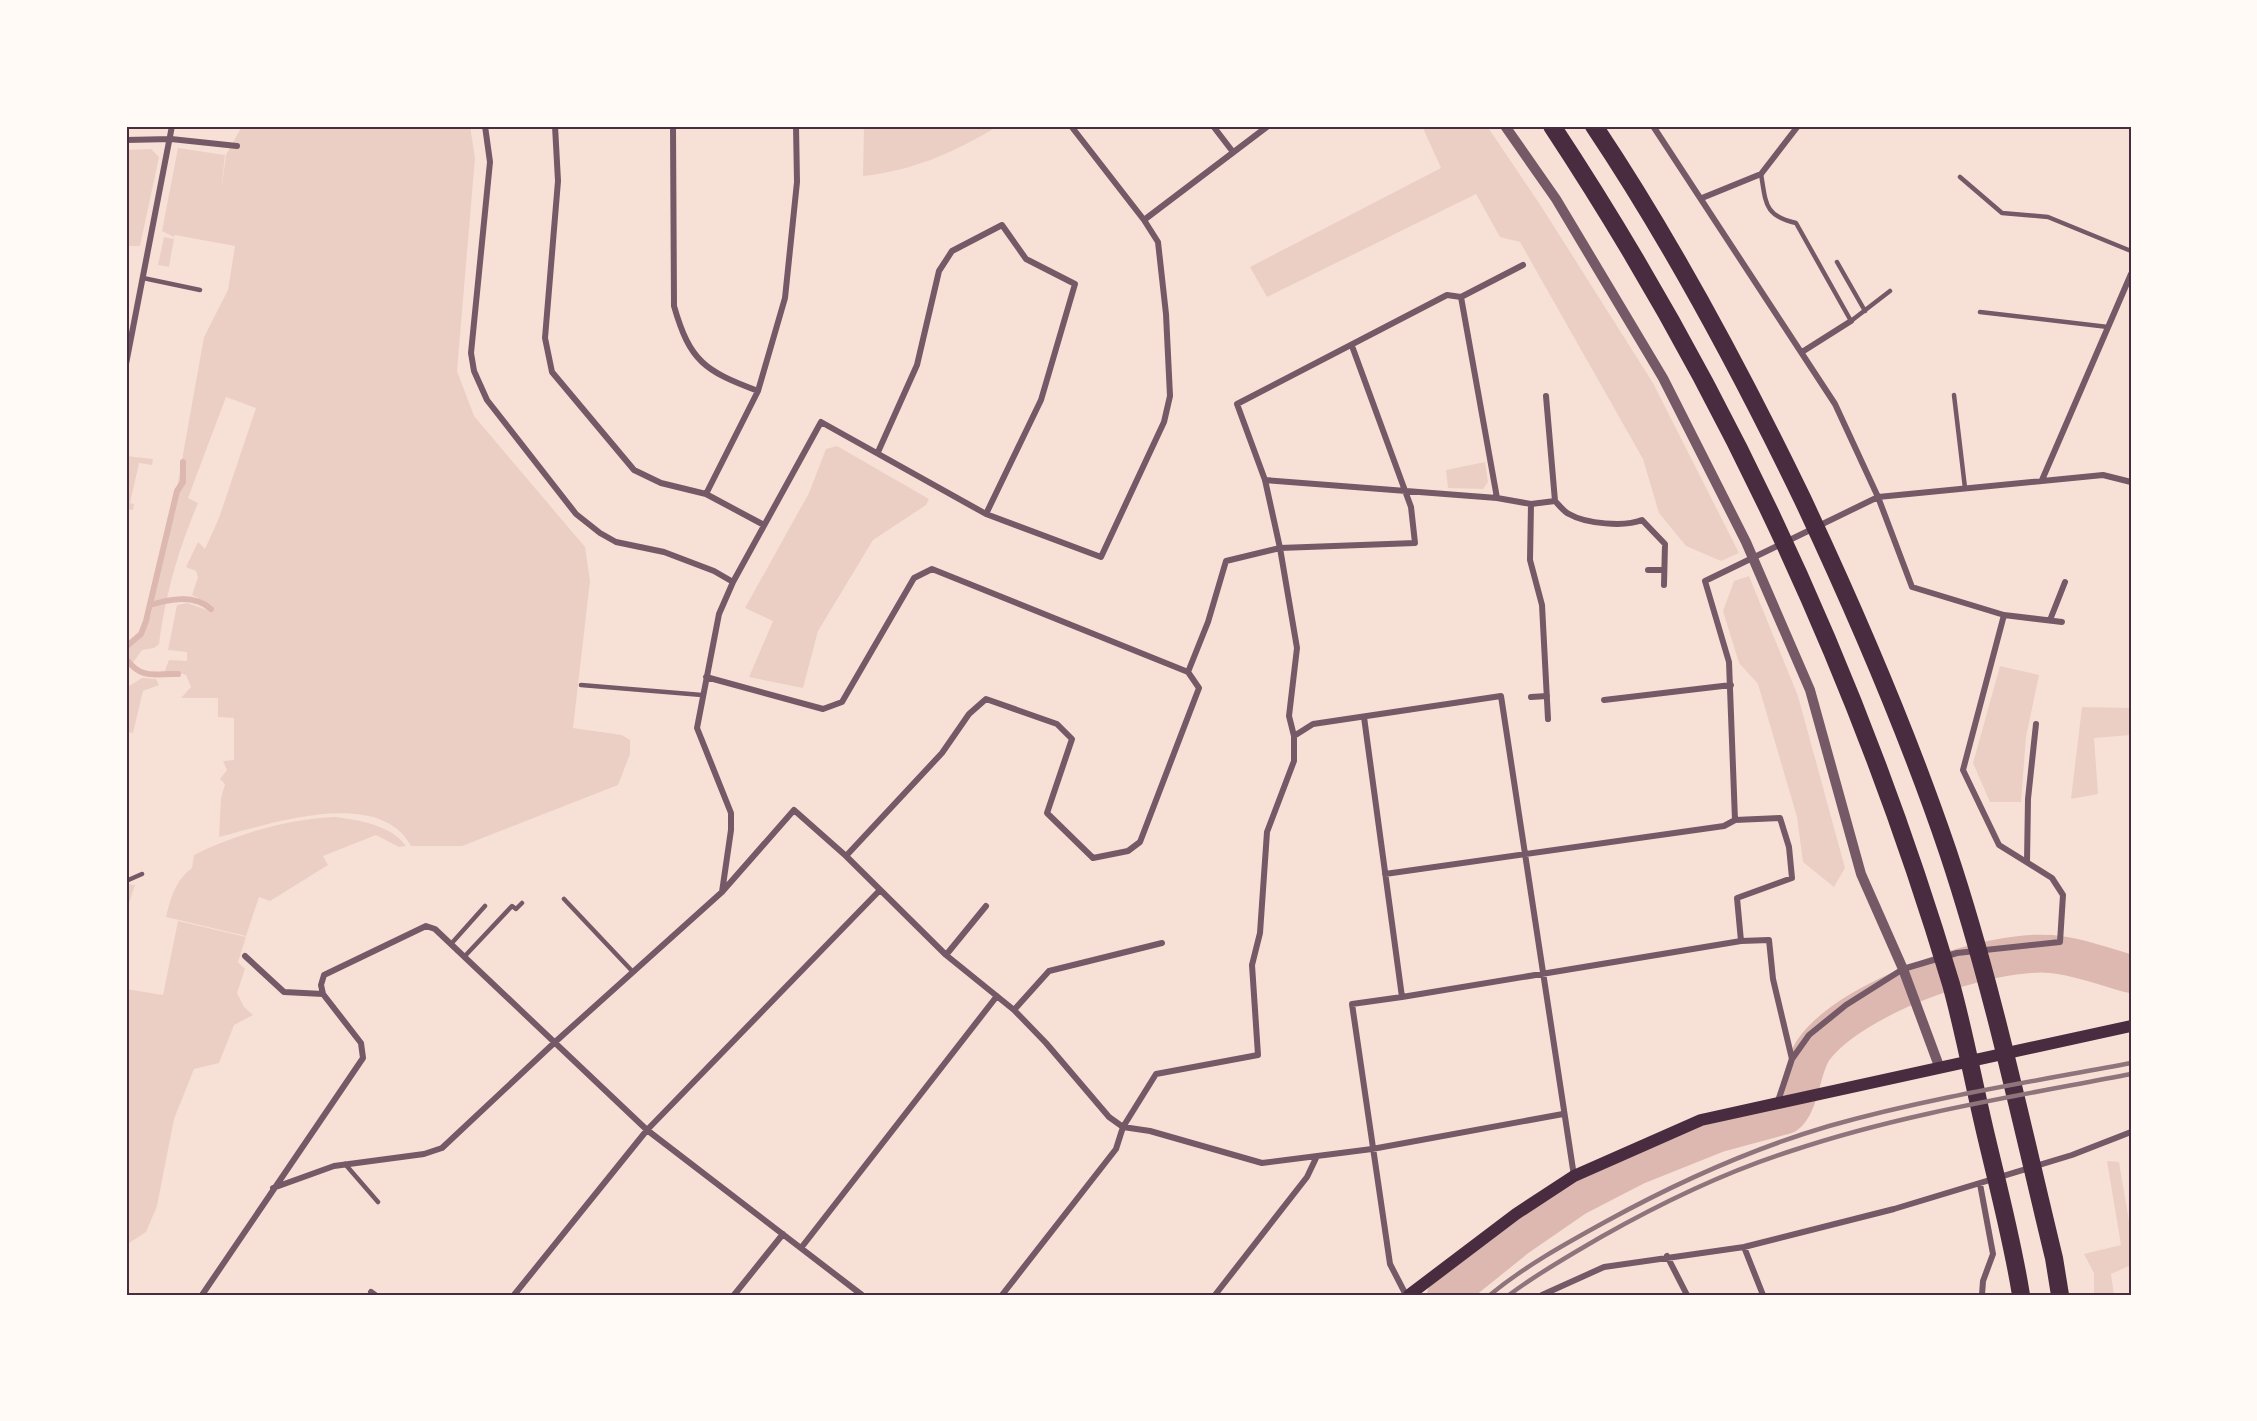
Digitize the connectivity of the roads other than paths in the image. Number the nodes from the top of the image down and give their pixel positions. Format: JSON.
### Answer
{"nodes":[{"id":1,"x":172,"y":126,"type":"edge"},
{"id":2,"x":485,"y":126,"type":"edge"},
{"id":3,"x":555,"y":126,"type":"edge"},
{"id":4,"x":673,"y":126,"type":"edge"},
{"id":5,"x":796,"y":126,"type":"edge"},
{"id":6,"x":1071,"y":126,"type":"edge"},
{"id":7,"x":1213,"y":126,"type":"edge"},
{"id":8,"x":1268,"y":126,"type":"edge"},
{"id":9,"x":1505,"y":126,"type":"edge"},
{"id":10,"x":1552,"y":126,"type":"edge"},
{"id":11,"x":1594,"y":126,"type":"edge"},
{"id":12,"x":1653,"y":126,"type":"edge"},
{"id":13,"x":1798,"y":126,"type":"edge"},
{"id":14,"x":171,"y":139,"type":"junction"},
{"id":15,"x":126,"y":140,"type":"edge"},
{"id":16,"x":237,"y":146,"type":"dead end"},
{"id":17,"x":1233,"y":152,"type":"junction"},
{"id":18,"x":1761,"y":174,"type":"junction"},
{"id":19,"x":1960,"y":177,"type":"dead end"},
{"id":20,"x":1701,"y":198,"type":"junction"},
{"id":21,"x":1144,"y":220,"type":"junction"},
{"id":22,"x":2131,"y":251,"type":"edge"},
{"id":23,"x":1837,"y":262,"type":"dead end"},
{"id":24,"x":1523,"y":265,"type":"dead end"},
{"id":25,"x":2131,"y":274,"type":"edge"},
{"id":26,"x":143,"y":278,"type":"junction"},
{"id":27,"x":200,"y":290,"type":"dead end"},
{"id":28,"x":1890,"y":291,"type":"dead end"},
{"id":29,"x":1461,"y":297,"type":"junction"},
{"id":30,"x":1864,"y":311,"type":"junction"},
{"id":31,"x":1980,"y":312,"type":"dead end"},
{"id":32,"x":1851,"y":321,"type":"junction"},
{"id":33,"x":2108,"y":327,"type":"junction"},
{"id":34,"x":1352,"y":346,"type":"junction"},
{"id":35,"x":128,"y":349,"type":"edge"},
{"id":36,"x":1802,"y":352,"type":"junction"},
{"id":37,"x":126,"y":364,"type":"edge"},
{"id":38,"x":758,"y":391,"type":"junction"},
{"id":39,"x":1954,"y":395,"type":"dead end"},
{"id":40,"x":1546,"y":396,"type":"dead end"},
{"id":41,"x":878,"y":452,"type":"junction"},
{"id":42,"x":1265,"y":480,"type":"junction"},
{"id":43,"x":2042,"y":480,"type":"junction"},
{"id":44,"x":2131,"y":482,"type":"edge"},
{"id":45,"x":1965,"y":488,"type":"junction"},
{"id":46,"x":1406,"y":492,"type":"junction"},
{"id":47,"x":706,"y":494,"type":"junction"},
{"id":48,"x":1878,"y":497,"type":"junction"},
{"id":49,"x":1497,"y":498,"type":"junction"},
{"id":50,"x":1555,"y":501,"type":"junction"},
{"id":51,"x":1531,"y":504,"type":"junction"},
{"id":52,"x":986,"y":514,"type":"junction"},
{"id":53,"x":764,"y":525,"type":"junction"},
{"id":54,"x":1280,"y":548,"type":"junction"},
{"id":55,"x":1648,"y":570,"type":"dead end"},
{"id":56,"x":1664,"y":570,"type":"junction"},
{"id":57,"x":733,"y":582,"type":"junction"},
{"id":58,"x":2065,"y":582,"type":"dead end"},
{"id":59,"x":1664,"y":585,"type":"dead end"},
{"id":60,"x":2004,"y":615,"type":"junction"},
{"id":61,"x":2050,"y":620,"type":"junction"},
{"id":62,"x":2062,"y":622,"type":"dead end"},
{"id":63,"x":1188,"y":672,"type":"junction"},
{"id":64,"x":706,"y":677,"type":"junction"},
{"id":65,"x":1731,"y":685,"type":"junction"},
{"id":66,"x":581,"y":686,"type":"dead end"},
{"id":67,"x":702,"y":695,"type":"junction"},
{"id":68,"x":1547,"y":696,"type":"junction"},
{"id":69,"x":1531,"y":697,"type":"dead end"},
{"id":70,"x":1604,"y":700,"type":"dead end"},
{"id":71,"x":1364,"y":717,"type":"junction"},
{"id":72,"x":1548,"y":719,"type":"dead end"},
{"id":73,"x":2036,"y":724,"type":"dead end"},
{"id":74,"x":1294,"y":736,"type":"junction"},
{"id":75,"x":1736,"y":820,"type":"junction"},
{"id":76,"x":1523,"y":854,"type":"junction"},
{"id":77,"x":846,"y":856,"type":"junction"},
{"id":78,"x":2027,"y":861,"type":"junction"},
{"id":79,"x":142,"y":874,"type":"dead end"},
{"id":80,"x":1385,"y":874,"type":"junction"},
{"id":81,"x":126,"y":881,"type":"edge"},
{"id":82,"x":880,"y":890,"type":"junction"},
{"id":83,"x":722,"y":892,"type":"junction"},
{"id":84,"x":564,"y":899,"type":"dead end"},
{"id":85,"x":522,"y":903,"type":"dead end"},
{"id":86,"x":485,"y":906,"type":"dead end"},
{"id":87,"x":986,"y":906,"type":"dead end"},
{"id":88,"x":1741,"y":941,"type":"junction"},
{"id":89,"x":1162,"y":943,"type":"dead end"},
{"id":90,"x":451,"y":944,"type":"junction"},
{"id":91,"x":946,"y":955,"type":"junction"},
{"id":92,"x":245,"y":956,"type":"dead end"},
{"id":93,"x":464,"y":957,"type":"junction"},
{"id":94,"x":633,"y":972,"type":"junction"},
{"id":95,"x":1904,"y":974,"type":"junction"},
{"id":96,"x":1542,"y":975,"type":"junction"},
{"id":97,"x":323,"y":994,"type":"junction"},
{"id":98,"x":997,"y":996,"type":"junction"},
{"id":99,"x":1402,"y":998,"type":"junction"},
{"id":100,"x":1014,"y":1010,"type":"junction"},
{"id":101,"x":2131,"y":1026,"type":"edge"},
{"id":102,"x":554,"y":1043,"type":"junction"},
{"id":103,"x":1792,"y":1059,"type":"junction"},
{"id":104,"x":1939,"y":1066,"type":"junction"},
{"id":105,"x":1782,"y":1101,"type":"junction"},
{"id":106,"x":1563,"y":1114,"type":"junction"},
{"id":107,"x":1123,"y":1127,"type":"junction"},
{"id":108,"x":647,"y":1130,"type":"junction"},
{"id":109,"x":2131,"y":1132,"type":"edge"},
{"id":110,"x":1372,"y":1149,"type":"junction"},
{"id":111,"x":1317,"y":1156,"type":"junction"},
{"id":112,"x":345,"y":1164,"type":"junction"},
{"id":113,"x":1574,"y":1176,"type":"junction"},
{"id":114,"x":1980,"y":1184,"type":"junction"},
{"id":115,"x":273,"y":1188,"type":"junction"},
{"id":116,"x":378,"y":1202,"type":"dead end"},
{"id":117,"x":783,"y":1234,"type":"junction"},
{"id":118,"x":1744,"y":1247,"type":"junction"},
{"id":119,"x":801,"y":1248,"type":"junction"},
{"id":120,"x":1667,"y":1256,"type":"junction"},
{"id":121,"x":202,"y":1295,"type":"edge"},
{"id":122,"x":514,"y":1295,"type":"edge"},
{"id":123,"x":734,"y":1295,"type":"edge"},
{"id":124,"x":862,"y":1295,"type":"edge"},
{"id":125,"x":1002,"y":1295,"type":"edge"},
{"id":126,"x":1215,"y":1295,"type":"edge"},
{"id":127,"x":1408,"y":1295,"type":"edge"},
{"id":128,"x":1542,"y":1295,"type":"edge"},
{"id":129,"x":1687,"y":1295,"type":"edge"},
{"id":130,"x":1763,"y":1295,"type":"edge"},
{"id":131,"x":1982,"y":1295,"type":"edge"},
{"id":132,"x":2021,"y":1295,"type":"edge"},
{"id":133,"x":2060,"y":1295,"type":"edge"}],
"edges":[{"from":1,"to":14,"type":"street"},
{"from":2,"to":57,"type":"street"},
{"from":3,"to":47,"type":"street"},
{"from":4,"to":38,"type":"street"},
{"from":5,"to":38,"type":"street"},
{"from":6,"to":21,"type":"street"},
{"from":7,"to":17,"type":"street"},
{"from":8,"to":17,"type":"street"},
{"from":9,"to":95,"type":"street"},
{"from":10,"to":132,"type":"highway"},
{"from":11,"to":133,"type":"highway"},
{"from":12,"to":20,"type":"street"},
{"from":13,"to":18,"type":"street"},
{"from":14,"to":15,"type":"street"},
{"from":14,"to":16,"type":"street"},
{"from":14,"to":26,"type":"street"},
{"from":17,"to":21,"type":"street"},
{"from":18,"to":20,"type":"street"},
{"from":18,"to":32,"type":"lane"},
{"from":19,"to":22,"type":"lane"},
{"from":20,"to":36,"type":"street"},
{"from":21,"to":52,"type":"street"},
{"from":23,"to":30,"type":"lane"},
{"from":24,"to":29,"type":"street"},
{"from":25,"to":33,"type":"street"},
{"from":26,"to":27,"type":"lane"},
{"from":26,"to":35,"type":"street"},
{"from":28,"to":30,"type":"lane"},
{"from":29,"to":34,"type":"street"},
{"from":29,"to":49,"type":"street"},
{"from":30,"to":32,"type":"lane"},
{"from":31,"to":33,"type":"lane"},
{"from":32,"to":36,"type":"street"},
{"from":33,"to":43,"type":"street"},
{"from":34,"to":42,"type":"street"},
{"from":34,"to":46,"type":"street"},
{"from":35,"to":37,"type":"street"},
{"from":36,"to":48,"type":"street"},
{"from":38,"to":47,"type":"street"},
{"from":39,"to":45,"type":"lane"},
{"from":40,"to":50,"type":"street"},
{"from":41,"to":52,"type":"street"},
{"from":41,"to":52,"type":"street"},
{"from":41,"to":53,"type":"street"},
{"from":42,"to":46,"type":"street"},
{"from":42,"to":54,"type":"street"},
{"from":43,"to":44,"type":"street"},
{"from":43,"to":45,"type":"street"},
{"from":45,"to":48,"type":"street"},
{"from":46,"to":49,"type":"street"},
{"from":46,"to":54,"type":"street"},
{"from":47,"to":53,"type":"street"},
{"from":48,"to":60,"type":"street"},
{"from":48,"to":65,"type":"street"},
{"from":49,"to":51,"type":"street"},
{"from":50,"to":51,"type":"street"},
{"from":50,"to":56,"type":"street"},
{"from":51,"to":68,"type":"street"},
{"from":53,"to":57,"type":"street"},
{"from":54,"to":63,"type":"street"},
{"from":54,"to":74,"type":"street"},
{"from":55,"to":56,"type":"street"},
{"from":56,"to":59,"type":"street"},
{"from":57,"to":64,"type":"street"},
{"from":58,"to":61,"type":"street"},
{"from":60,"to":61,"type":"street"},
{"from":60,"to":78,"type":"street"},
{"from":61,"to":62,"type":"street"},
{"from":63,"to":64,"type":"street"},
{"from":63,"to":77,"type":"street"},
{"from":64,"to":67,"type":"street"},
{"from":65,"to":70,"type":"street"},
{"from":65,"to":75,"type":"street"},
{"from":66,"to":67,"type":"lane"},
{"from":67,"to":83,"type":"street"},
{"from":68,"to":69,"type":"street"},
{"from":68,"to":72,"type":"street"},
{"from":71,"to":74,"type":"street"},
{"from":71,"to":76,"type":"street"},
{"from":71,"to":80,"type":"street"},
{"from":73,"to":78,"type":"street"},
{"from":74,"to":107,"type":"street"},
{"from":75,"to":76,"type":"street"},
{"from":75,"to":88,"type":"street"},
{"from":76,"to":80,"type":"street"},
{"from":76,"to":96,"type":"street"},
{"from":77,"to":82,"type":"street"},
{"from":77,"to":83,"type":"street"},
{"from":78,"to":95,"type":"street"},
{"from":79,"to":81,"type":"lane"},
{"from":80,"to":99,"type":"street"},
{"from":82,"to":91,"type":"street"},
{"from":82,"to":108,"type":"street"},
{"from":83,"to":94,"type":"street"},
{"from":84,"to":94,"type":"lane"},
{"from":85,"to":93,"type":"lane"},
{"from":86,"to":90,"type":"lane"},
{"from":87,"to":91,"type":"street"},
{"from":88,"to":96,"type":"street"},
{"from":88,"to":103,"type":"street"},
{"from":89,"to":100,"type":"street"},
{"from":90,"to":93,"type":"street"},
{"from":90,"to":97,"type":"street"},
{"from":91,"to":98,"type":"street"},
{"from":92,"to":97,"type":"street"},
{"from":93,"to":102,"type":"street"},
{"from":94,"to":102,"type":"street"},
{"from":95,"to":103,"type":"street"},
{"from":95,"to":104,"type":"street"},
{"from":96,"to":99,"type":"street"},
{"from":96,"to":106,"type":"street"},
{"from":97,"to":115,"type":"street"},
{"from":98,"to":100,"type":"street"},
{"from":98,"to":119,"type":"street"},
{"from":99,"to":110,"type":"street"},
{"from":100,"to":107,"type":"street"},
{"from":101,"to":104,"type":"main road"},
{"from":102,"to":108,"type":"street"},
{"from":102,"to":112,"type":"street"},
{"from":103,"to":105,"type":"street"},
{"from":104,"to":105,"type":"main road"},
{"from":105,"to":113,"type":"main road"},
{"from":106,"to":110,"type":"street"},
{"from":106,"to":113,"type":"street"},
{"from":107,"to":111,"type":"street"},
{"from":107,"to":125,"type":"street"},
{"from":108,"to":117,"type":"street"},
{"from":108,"to":122,"type":"street"},
{"from":109,"to":114,"type":"street"},
{"from":110,"to":111,"type":"street"},
{"from":110,"to":127,"type":"street"},
{"from":111,"to":126,"type":"street"},
{"from":112,"to":115,"type":"street"},
{"from":112,"to":116,"type":"lane"},
{"from":113,"to":127,"type":"main road"},
{"from":114,"to":118,"type":"street"},
{"from":114,"to":131,"type":"street"},
{"from":115,"to":121,"type":"street"},
{"from":117,"to":119,"type":"street"},
{"from":117,"to":123,"type":"street"},
{"from":118,"to":120,"type":"street"},
{"from":118,"to":130,"type":"street"},
{"from":119,"to":124,"type":"street"},
{"from":120,"to":128,"type":"street"},
{"from":120,"to":129,"type":"street"}]}
